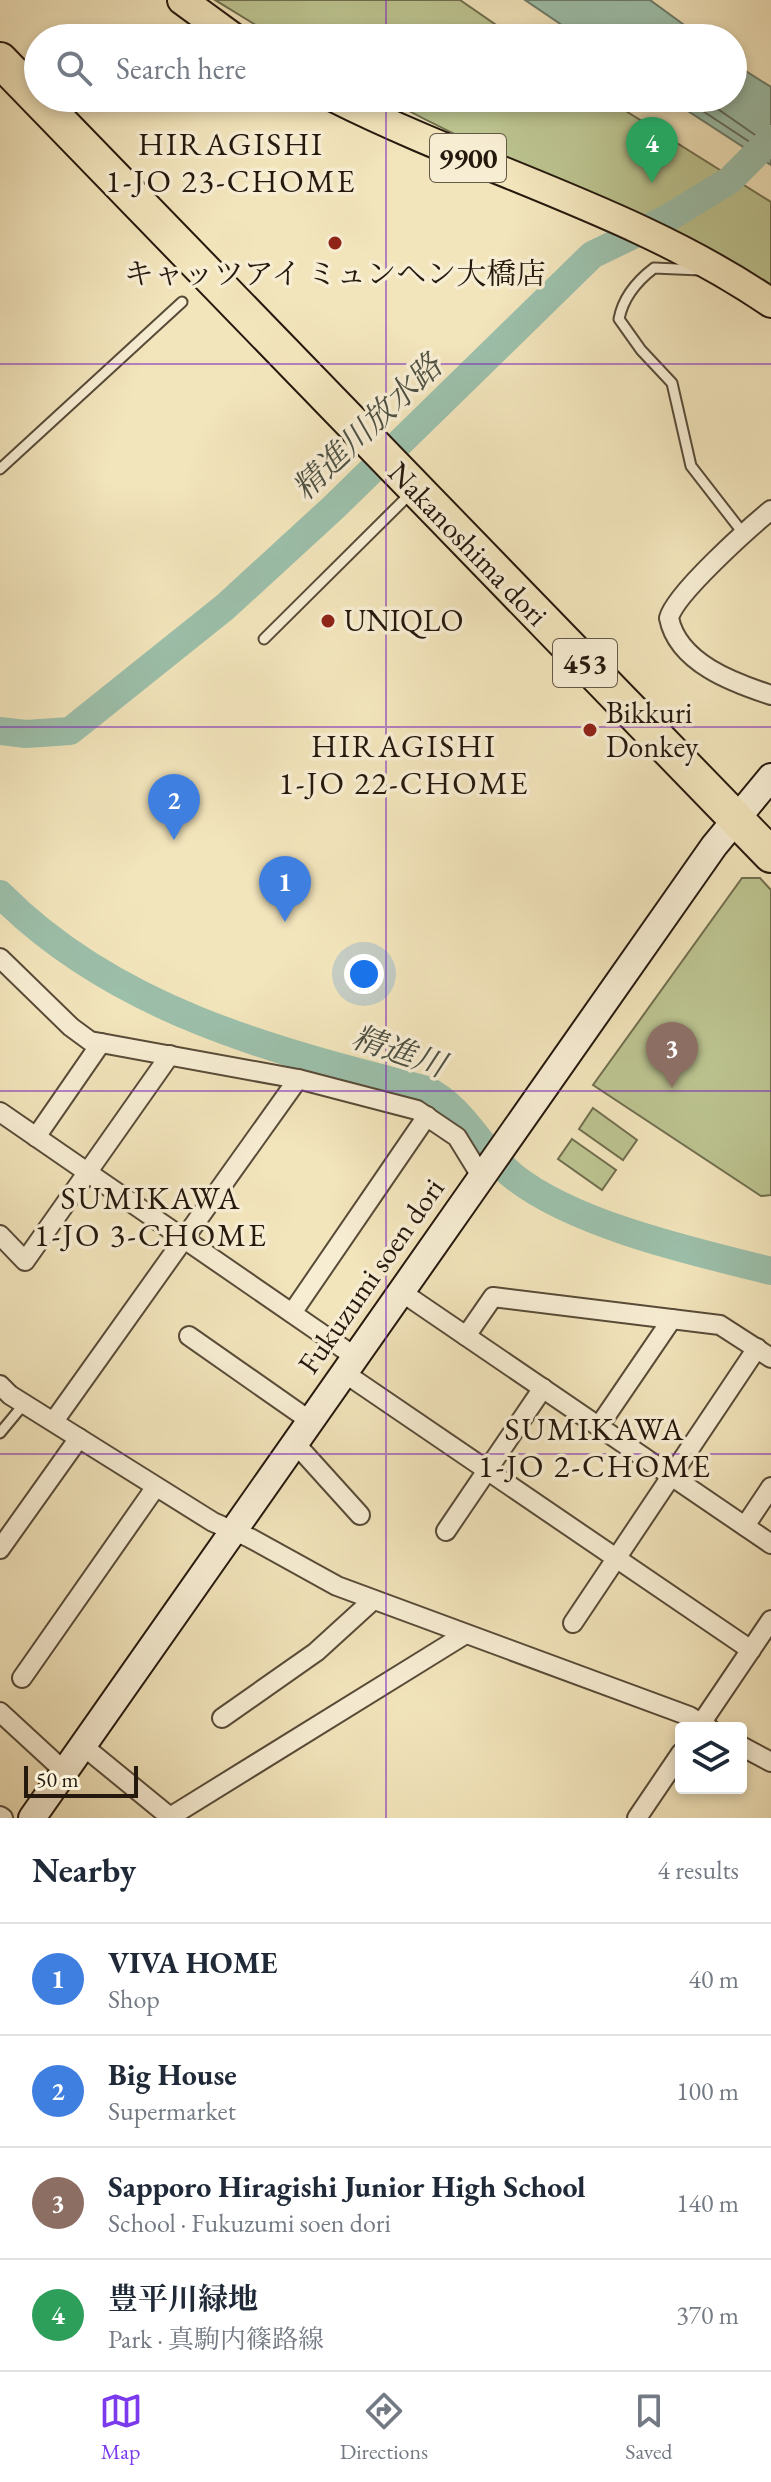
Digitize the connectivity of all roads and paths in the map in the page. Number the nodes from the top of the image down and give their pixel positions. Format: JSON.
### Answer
{"nodes":[{"id":1,"x":182,"y":0,"type":"edge"},
{"id":2,"x":215,"y":24,"type":"edge"},
{"id":3,"x":0,"y":60,"type":"edge"},
{"id":4,"x":24,"y":85,"type":"edge"},
{"id":5,"x":50,"y":112,"type":"edge"},
{"id":6,"x":365,"y":112,"type":"edge"},
{"id":7,"x":713,"y":267,"type":"junction"},
{"id":8,"x":182,"y":302,"type":"dead end"},
{"id":9,"x":771,"y":303,"type":"edge"},
{"id":10,"x":0,"y":469,"type":"edge"},
{"id":11,"x":407,"y":481,"type":"junction"},
{"id":12,"x":771,"y":510,"type":"edge"},
{"id":13,"x":743,"y":533,"type":"junction"},
{"id":14,"x":264,"y":639,"type":"dead end"},
{"id":15,"x":771,"y":695,"type":"edge"},
{"id":16,"x":771,"y":777,"type":"edge"},
{"id":17,"x":736,"y":818,"type":"junction"},
{"id":18,"x":771,"y":855,"type":"edge"},
{"id":19,"x":2,"y":965,"type":"edge"},
{"id":20,"x":101,"y":1043,"type":"junction"},
{"id":21,"x":170,"y":1055,"type":"junction"},
{"id":22,"x":298,"y":1079,"type":"junction"},
{"id":23,"x":0,"y":1112,"type":"edge"},
{"id":24,"x":427,"y":1116,"type":"junction"},
{"id":25,"x":36,"y":1137,"type":"junction"},
{"id":26,"x":490,"y":1164,"type":"junction"},
{"id":27,"x":87,"y":1172,"type":"junction"},
{"id":28,"x":184,"y":1238,"type":"junction"},
{"id":29,"x":2,"y":1243,"type":"edge"},
{"id":30,"x":400,"y":1291,"type":"junction"},
{"id":31,"x":292,"y":1313,"type":"junction"},
{"id":32,"x":672,"y":1319,"type":"junction"},
{"id":33,"x":189,"y":1336,"type":"dead end"},
{"id":34,"x":466,"y":1336,"type":"junction"},
{"id":35,"x":764,"y":1353,"type":"edge"},
{"id":36,"x":349,"y":1364,"type":"junction"},
{"id":37,"x":0,"y":1385,"type":"edge"},
{"id":38,"x":543,"y":1388,"type":"junction"},
{"id":39,"x":24,"y":1404,"type":"junction"},
{"id":40,"x":309,"y":1420,"type":"junction"},
{"id":41,"x":54,"y":1421,"type":"junction"},
{"id":42,"x":599,"y":1426,"type":"junction"},
{"id":43,"x":0,"y":1433,"type":"edge"},
{"id":44,"x":79,"y":1438,"type":"junction"},
{"id":45,"x":294,"y":1442,"type":"junction"},
{"id":46,"x":488,"y":1470,"type":"junction"},
{"id":47,"x":672,"y":1476,"type":"junction"},
{"id":48,"x":771,"y":1487,"type":"edge"},
{"id":49,"x":155,"y":1488,"type":"junction"},
{"id":50,"x":360,"y":1515,"type":"dead end"},
{"id":51,"x":745,"y":1526,"type":"junction"},
{"id":52,"x":232,"y":1530,"type":"junction"},
{"id":53,"x":446,"y":1531,"type":"dead end"},
{"id":54,"x":771,"y":1544,"type":"edge"},
{"id":55,"x":0,"y":1549,"type":"edge"},
{"id":56,"x":617,"y":1558,"type":"junction"},
{"id":57,"x":372,"y":1601,"type":"junction"},
{"id":58,"x":771,"y":1620,"type":"edge"},
{"id":59,"x":573,"y":1623,"type":"dead end"},
{"id":60,"x":464,"y":1635,"type":"junction"},
{"id":61,"x":751,"y":1650,"type":"junction"},
{"id":62,"x":22,"y":1678,"type":"dead end"},
{"id":63,"x":0,"y":1712,"type":"edge"},
{"id":64,"x":222,"y":1718,"type":"dead end"},
{"id":65,"x":692,"y":1722,"type":"edge"},
{"id":66,"x":706,"y":1722,"type":"edge"},
{"id":67,"x":82,"y":1745,"type":"junction"},
{"id":68,"x":747,"y":1749,"type":"edge"},
{"id":69,"x":675,"y":1762,"type":"edge"},
{"id":70,"x":771,"y":1762,"type":"edge"},
{"id":71,"x":64,"y":1771,"type":"junction"},
{"id":72,"x":32,"y":1818,"type":"edge"},
{"id":73,"x":637,"y":1818,"type":"edge"}],
"edges":[{"from":1,"to":2,"type":"main road"},
{"from":3,"to":4,"type":"highway","name":"Nakanoshima dori","number":"453"},
{"from":5,"to":11,"type":"highway","name":"Nakanoshima dori","number":"453"},
{"from":6,"to":7,"type":"main road","number":"9900"},
{"from":7,"to":9,"type":"main road","number":"9900"},
{"from":7,"to":13,"type":"lane"},
{"from":8,"to":10,"type":"lane"},
{"from":11,"to":14,"type":"lane"},
{"from":11,"to":17,"type":"highway","name":"Nakanoshima dori","number":"453"},
{"from":12,"to":13,"type":"street"},
{"from":13,"to":15,"type":"street"},
{"from":16,"to":17,"type":"street","name":"Fukuzumi soen dori"},
{"from":17,"to":18,"type":"highway","name":"Nakanoshima dori","number":"453"},
{"from":17,"to":26,"type":"street","name":"Fukuzumi soen dori"},
{"from":19,"to":20,"type":"street"},
{"from":20,"to":21,"type":"street"},
{"from":20,"to":25,"type":"street"},
{"from":21,"to":22,"type":"street"},
{"from":21,"to":27,"type":"street"},
{"from":22,"to":24,"type":"street"},
{"from":22,"to":28,"type":"street"},
{"from":23,"to":25,"type":"street"},
{"from":24,"to":26,"type":"street"},
{"from":24,"to":31,"type":"street"},
{"from":25,"to":27,"type":"street"},
{"from":26,"to":30,"type":"street","name":"Fukuzumi soen dori"},
{"from":27,"to":28,"type":"street"},
{"from":27,"to":29,"type":"street"},
{"from":28,"to":31,"type":"street"},
{"from":28,"to":41,"type":"street"},
{"from":30,"to":34,"type":"street"},
{"from":30,"to":36,"type":"street","name":"Fukuzumi soen dori"},
{"from":31,"to":36,"type":"street"},
{"from":32,"to":34,"type":"street"},
{"from":32,"to":35,"type":"street"},
{"from":32,"to":42,"type":"street"},
{"from":33,"to":40,"type":"street"},
{"from":34,"to":38,"type":"street"},
{"from":35,"to":47,"type":"street"},
{"from":36,"to":40,"type":"street","name":"Fukuzumi soen dori"},
{"from":36,"to":46,"type":"street"},
{"from":37,"to":39,"type":"street"},
{"from":38,"to":42,"type":"street"},
{"from":38,"to":46,"type":"street"},
{"from":39,"to":41,"type":"street"},
{"from":39,"to":43,"type":"lane"},
{"from":40,"to":45,"type":"street","name":"Fukuzumi soen dori"},
{"from":41,"to":44,"type":"street"},
{"from":42,"to":47,"type":"street"},
{"from":44,"to":49,"type":"street"},
{"from":44,"to":55,"type":"street"},
{"from":45,"to":50,"type":"street"},
{"from":45,"to":52,"type":"street","name":"Fukuzumi soen dori"},
{"from":46,"to":53,"type":"street"},
{"from":46,"to":56,"type":"street"},
{"from":47,"to":51,"type":"street"},
{"from":47,"to":56,"type":"street"},
{"from":48,"to":51,"type":"street"},
{"from":49,"to":52,"type":"street"},
{"from":49,"to":62,"type":"street"},
{"from":51,"to":54,"type":"street"},
{"from":52,"to":57,"type":"street"},
{"from":52,"to":67,"type":"street","name":"Fukuzumi soen dori"},
{"from":56,"to":59,"type":"street"},
{"from":56,"to":61,"type":"street"},
{"from":57,"to":60,"type":"street"},
{"from":57,"to":64,"type":"street"},
{"from":58,"to":61,"type":"street"},
{"from":60,"to":65,"type":"street"},
{"from":60,"to":67,"type":"street"},
{"from":61,"to":66,"type":"street"},
{"from":63,"to":71,"type":"street"},
{"from":67,"to":71,"type":"street","name":"Fukuzumi soen dori"},
{"from":68,"to":70,"type":"street"},
{"from":69,"to":73,"type":"street"},
{"from":71,"to":72,"type":"street","name":"Fukuzumi soen dori"}]}
